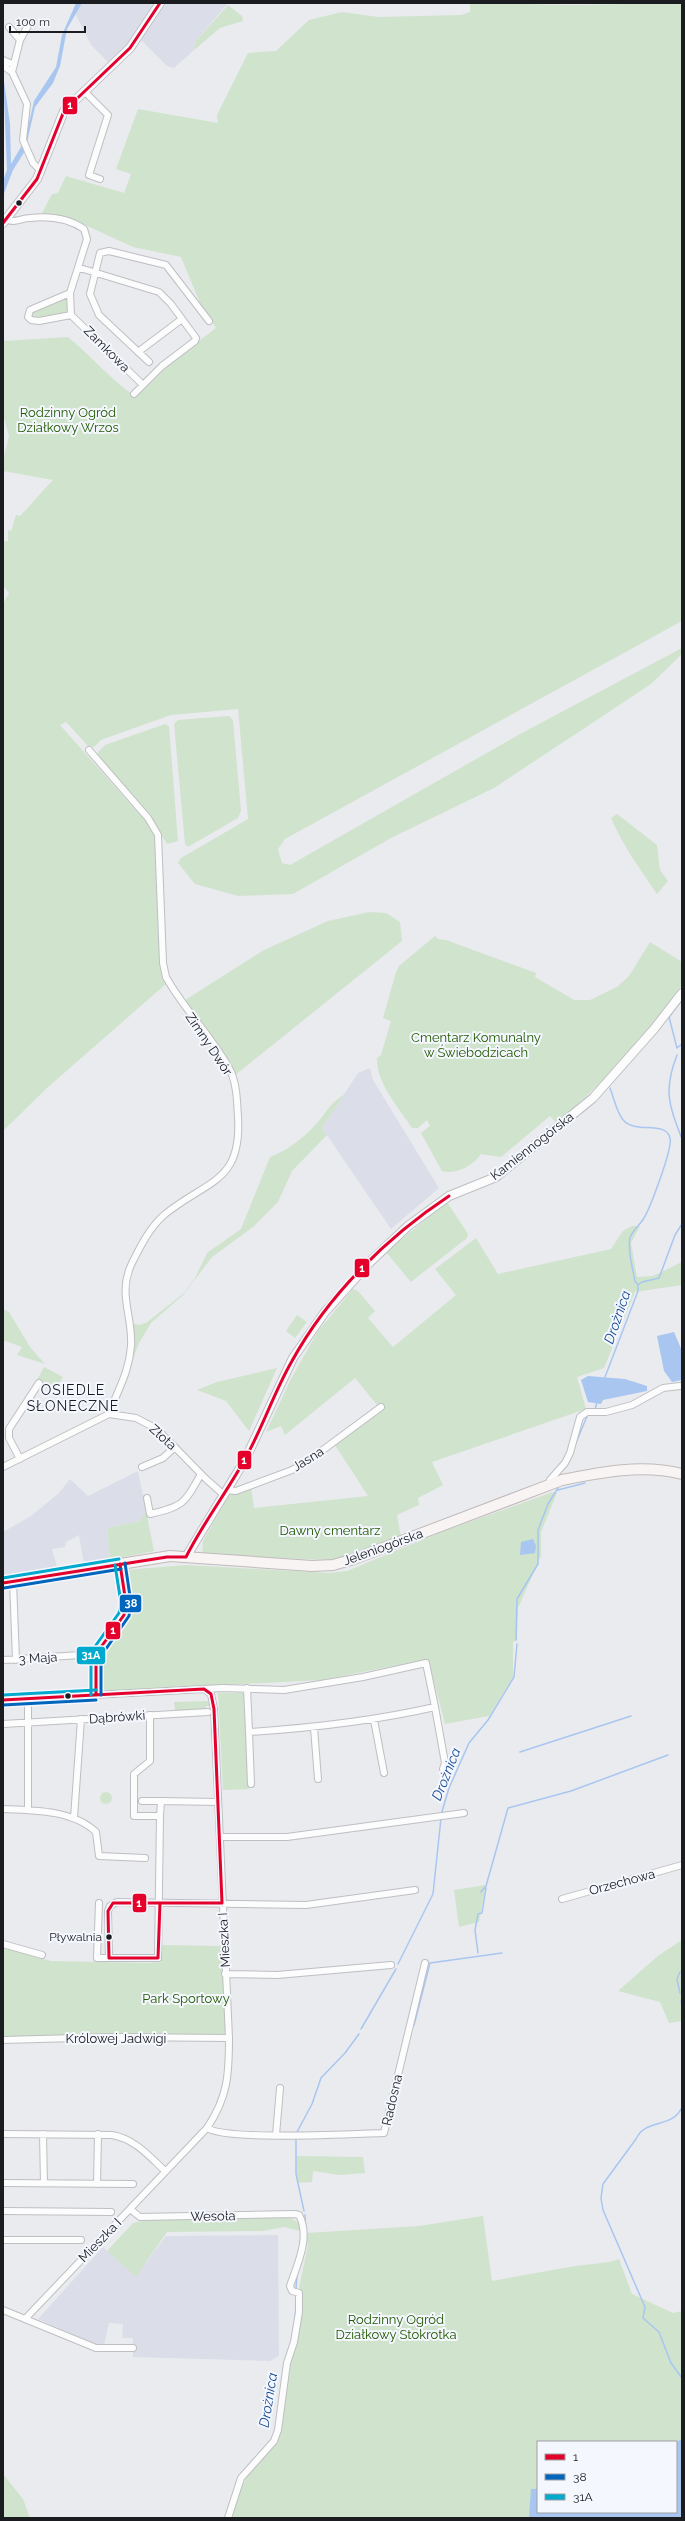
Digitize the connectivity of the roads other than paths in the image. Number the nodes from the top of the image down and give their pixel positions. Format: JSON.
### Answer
{"nodes":[{"id":1,"x":160,"y":3,"type":"edge"},
{"id":2,"x":29,"y":24,"type":"dead end"},
{"id":3,"x":9,"y":26,"type":"dead end"},
{"id":4,"x":20,"y":40,"type":"junction"},
{"id":5,"x":3,"y":60,"type":"edge"},
{"id":6,"x":14,"y":65,"type":"junction"},
{"id":7,"x":3,"y":66,"type":"edge"},
{"id":8,"x":12,"y":72,"type":"junction"},
{"id":9,"x":84,"y":91,"type":"junction"},
{"id":10,"x":41,"y":171,"type":"junction"},
{"id":11,"x":100,"y":178,"type":"dead end"},
{"id":12,"x":4,"y":221,"type":"edge"},
{"id":13,"x":80,"y":268,"type":"junction"},
{"id":14,"x":95,"y":272,"type":"junction"},
{"id":15,"x":70,"y":293,"type":"junction"},
{"id":16,"x":71,"y":315,"type":"junction"},
{"id":17,"x":182,"y":319,"type":"junction"},
{"id":18,"x":209,"y":322,"type":"dead end"},
{"id":19,"x":138,"y":352,"type":"junction"},
{"id":20,"x":149,"y":362,"type":"dead end"},
{"id":21,"x":142,"y":384,"type":"junction"},
{"id":22,"x":134,"y":394,"type":"dead end"},
{"id":23,"x":89,"y":750,"type":"dead end"},
{"id":24,"x":682,"y":993,"type":"edge"},
{"id":25,"x":39,"y":1384,"type":"dead end"},
{"id":26,"x":680,"y":1386,"type":"dead end"},
{"id":27,"x":381,"y":1407,"type":"dead end"},
{"id":28,"x":109,"y":1414,"type":"junction"},
{"id":29,"x":175,"y":1447,"type":"junction"},
{"id":30,"x":20,"y":1459,"type":"junction"},
{"id":31,"x":3,"y":1467,"type":"edge"},
{"id":32,"x":142,"y":1467,"type":"dead end"},
{"id":33,"x":201,"y":1474,"type":"junction"},
{"id":34,"x":682,"y":1474,"type":"edge"},
{"id":35,"x":549,"y":1484,"type":"junction"},
{"id":36,"x":225,"y":1492,"type":"junction"},
{"id":37,"x":147,"y":1498,"type":"dead end"},
{"id":38,"x":195,"y":1540,"type":"junction"},
{"id":39,"x":186,"y":1557,"type":"junction"},
{"id":40,"x":203,"y":1559,"type":"junction"},
{"id":41,"x":120,"y":1564,"type":"junction"},
{"id":42,"x":13,"y":1581,"type":"junction"},
{"id":43,"x":3,"y":1582,"type":"edge"},
{"id":44,"x":96,"y":1654,"type":"junction"},
{"id":45,"x":3,"y":1660,"type":"edge"},
{"id":46,"x":16,"y":1660,"type":"junction"},
{"id":47,"x":247,"y":1688,"type":"junction"},
{"id":48,"x":204,"y":1689,"type":"junction"},
{"id":49,"x":96,"y":1695,"type":"junction"},
{"id":50,"x":28,"y":1698,"type":"junction"},
{"id":51,"x":3,"y":1700,"type":"edge"},
{"id":52,"x":434,"y":1707,"type":"junction"},
{"id":53,"x":208,"y":1712,"type":"dead end"},
{"id":54,"x":150,"y":1715,"type":"junction"},
{"id":55,"x":81,"y":1719,"type":"junction"},
{"id":56,"x":374,"y":1720,"type":"junction"},
{"id":57,"x":27,"y":1722,"type":"junction"},
{"id":58,"x":3,"y":1724,"type":"edge"},
{"id":59,"x":314,"y":1728,"type":"junction"},
{"id":60,"x":249,"y":1732,"type":"junction"},
{"id":61,"x":443,"y":1768,"type":"dead end"},
{"id":62,"x":384,"y":1773,"type":"dead end"},
{"id":63,"x":318,"y":1779,"type":"dead end"},
{"id":64,"x":251,"y":1784,"type":"dead end"},
{"id":65,"x":142,"y":1801,"type":"dead end"},
{"id":66,"x":161,"y":1801,"type":"junction"},
{"id":67,"x":218,"y":1802,"type":"junction"},
{"id":68,"x":3,"y":1809,"type":"edge"},
{"id":69,"x":28,"y":1810,"type":"junction"},
{"id":70,"x":464,"y":1813,"type":"dead end"},
{"id":71,"x":160,"y":1816,"type":"junction"},
{"id":72,"x":74,"y":1818,"type":"junction"},
{"id":73,"x":220,"y":1837,"type":"junction"},
{"id":74,"x":145,"y":1858,"type":"dead end"},
{"id":75,"x":682,"y":1866,"type":"edge"},
{"id":76,"x":415,"y":1890,"type":"dead end"},
{"id":77,"x":562,"y":1899,"type":"dead end"},
{"id":78,"x":99,"y":1903,"type":"dead end"},
{"id":79,"x":160,"y":1903,"type":"junction"},
{"id":80,"x":222,"y":1903,"type":"junction"},
{"id":81,"x":3,"y":1944,"type":"edge"},
{"id":82,"x":42,"y":1955,"type":"dead end"},
{"id":83,"x":109,"y":1958,"type":"junction"},
{"id":84,"x":425,"y":1963,"type":"dead end"},
{"id":85,"x":391,"y":1965,"type":"dead end"},
{"id":86,"x":226,"y":1974,"type":"junction"},
{"id":87,"x":229,"y":2038,"type":"junction"},
{"id":88,"x":3,"y":2040,"type":"edge"},
{"id":89,"x":280,"y":2088,"type":"dead end"},
{"id":90,"x":207,"y":2128,"type":"junction"},
{"id":91,"x":3,"y":2134,"type":"edge"},
{"id":92,"x":43,"y":2134,"type":"junction"},
{"id":93,"x":98,"y":2134,"type":"junction"},
{"id":94,"x":276,"y":2135,"type":"junction"},
{"id":95,"x":165,"y":2172,"type":"junction"},
{"id":96,"x":3,"y":2183,"type":"edge"},
{"id":97,"x":44,"y":2184,"type":"junction"},
{"id":98,"x":96,"y":2184,"type":"junction"},
{"id":99,"x":133,"y":2184,"type":"dead end"},
{"id":100,"x":130,"y":2209,"type":"junction"},
{"id":101,"x":3,"y":2211,"type":"edge"},
{"id":102,"x":111,"y":2212,"type":"dead end"},
{"id":103,"x":3,"y":2240,"type":"edge"},
{"id":104,"x":81,"y":2240,"type":"dead end"},
{"id":105,"x":3,"y":2310,"type":"edge"},
{"id":106,"x":26,"y":2319,"type":"junction"},
{"id":107,"x":133,"y":2348,"type":"dead end"},
{"id":108,"x":228,"y":2518,"type":"edge"}],
"edges":[{"from":1,"to":9,"type":"street"},
{"from":2,"to":4,"type":"street"},
{"from":3,"to":4,"type":"street"},
{"from":4,"to":6,"type":"street"},
{"from":5,"to":6,"type":"street"},
{"from":6,"to":8,"type":"street"},
{"from":7,"to":8,"type":"street"},
{"from":8,"to":10,"type":"street"},
{"from":9,"to":10,"type":"street"},
{"from":9,"to":11,"type":"street"},
{"from":10,"to":12,"type":"street"},
{"from":12,"to":13,"type":"street"},
{"from":13,"to":14,"type":"street"},
{"from":13,"to":15,"type":"street"},
{"from":14,"to":17,"type":"street"},
{"from":14,"to":18,"type":"street","name":"Zamkowa"},
{"from":14,"to":19,"type":"street","name":"Zamkowa"},
{"from":15,"to":16,"type":"street"},
{"from":15,"to":16,"type":"street"},
{"from":16,"to":21,"type":"street","name":"Zamkowa"},
{"from":17,"to":19,"type":"street","name":"Zamkowa"},
{"from":17,"to":21,"type":"street"},
{"from":19,"to":20,"type":"street","name":"Zamkowa"},
{"from":21,"to":22,"type":"street"},
{"from":23,"to":28,"type":"street","name":"Zimny Dwór"},
{"from":24,"to":36,"type":"street","name":"Kamiennogórska"},
{"from":25,"to":30,"type":"street"},
{"from":26,"to":35,"type":"street"},
{"from":27,"to":36,"type":"street","name":"Jasna"},
{"from":28,"to":29,"type":"street","name":"Złota"},
{"from":28,"to":30,"type":"street"},
{"from":29,"to":32,"type":"street"},
{"from":29,"to":33,"type":"street","name":"Złota"},
{"from":30,"to":31,"type":"street"},
{"from":33,"to":36,"type":"street","name":"Złota"},
{"from":33,"to":37,"type":"street"},
{"from":34,"to":35,"type":"main road","name":"Jeleniogórska"},
{"from":35,"to":40,"type":"main road","name":"Jeleniogórska"},
{"from":36,"to":38,"type":"street","name":"Kamiennogórska"},
{"from":38,"to":39,"type":"street","name":"Kamiennogórska"},
{"from":38,"to":40,"type":"street"},
{"from":39,"to":40,"type":"main road","name":"Jeleniogórska"},
{"from":39,"to":41,"type":"main road","name":"Jeleniogórska"},
{"from":41,"to":42,"type":"main road","name":"Jeleniogórska"},
{"from":41,"to":44,"type":"street"},
{"from":42,"to":43,"type":"main road","name":"Jeleniogórska"},
{"from":42,"to":46,"type":"street"},
{"from":44,"to":46,"type":"street","name":"3 Maja"},
{"from":44,"to":49,"type":"street"},
{"from":45,"to":46,"type":"street","name":"3 Maja"},
{"from":47,"to":48,"type":"street"},
{"from":47,"to":52,"type":"street"},
{"from":47,"to":60,"type":"street"},
{"from":48,"to":49,"type":"street"},
{"from":48,"to":67,"type":"street","name":"Mieszka I"},
{"from":49,"to":50,"type":"street"},
{"from":50,"to":51,"type":"street"},
{"from":50,"to":57,"type":"street"},
{"from":52,"to":56,"type":"street"},
{"from":52,"to":61,"type":"street"},
{"from":53,"to":54,"type":"street","name":"Dąbrówki"},
{"from":54,"to":55,"type":"street","name":"Dąbrówki"},
{"from":54,"to":71,"type":"street"},
{"from":55,"to":57,"type":"street","name":"Dąbrówki"},
{"from":55,"to":72,"type":"street"},
{"from":56,"to":59,"type":"street"},
{"from":56,"to":62,"type":"street"},
{"from":57,"to":58,"type":"street","name":"Dąbrówki"},
{"from":57,"to":69,"type":"street"},
{"from":59,"to":60,"type":"street"},
{"from":59,"to":63,"type":"street"},
{"from":60,"to":64,"type":"street"},
{"from":65,"to":66,"type":"street"},
{"from":66,"to":67,"type":"street"},
{"from":66,"to":71,"type":"street"},
{"from":67,"to":73,"type":"street","name":"Mieszka I"},
{"from":68,"to":69,"type":"street"},
{"from":69,"to":72,"type":"street"},
{"from":70,"to":73,"type":"street"},
{"from":71,"to":79,"type":"street"},
{"from":72,"to":74,"type":"street"},
{"from":73,"to":80,"type":"street","name":"Mieszka I"},
{"from":75,"to":77,"type":"street","name":"Orzechowa"},
{"from":76,"to":80,"type":"street"},
{"from":78,"to":83,"type":"street"},
{"from":79,"to":80,"type":"street"},
{"from":79,"to":83,"type":"street"},
{"from":79,"to":83,"type":"street"},
{"from":80,"to":86,"type":"street","name":"Mieszka I"},
{"from":81,"to":82,"type":"street"},
{"from":84,"to":94,"type":"street","name":"Radosna"},
{"from":85,"to":86,"type":"street"},
{"from":86,"to":87,"type":"street","name":"Mieszka I"},
{"from":87,"to":88,"type":"street","name":"Królowej Jadwigi"},
{"from":87,"to":90,"type":"street","name":"Mieszka I"},
{"from":89,"to":94,"type":"street"},
{"from":90,"to":94,"type":"street","name":"Radosna"},
{"from":90,"to":95,"type":"street","name":"Mieszka I"},
{"from":91,"to":92,"type":"street"},
{"from":92,"to":93,"type":"street"},
{"from":92,"to":97,"type":"street"},
{"from":93,"to":95,"type":"street"},
{"from":93,"to":98,"type":"street"},
{"from":95,"to":100,"type":"street","name":"Mieszka I"},
{"from":96,"to":97,"type":"street"},
{"from":97,"to":98,"type":"street"},
{"from":98,"to":99,"type":"street"},
{"from":100,"to":106,"type":"street","name":"Mieszka I"},
{"from":100,"to":108,"type":"street","name":"Wesoła"},
{"from":101,"to":102,"type":"street"},
{"from":103,"to":104,"type":"street"},
{"from":105,"to":106,"type":"street"},
{"from":106,"to":107,"type":"street"}]}
